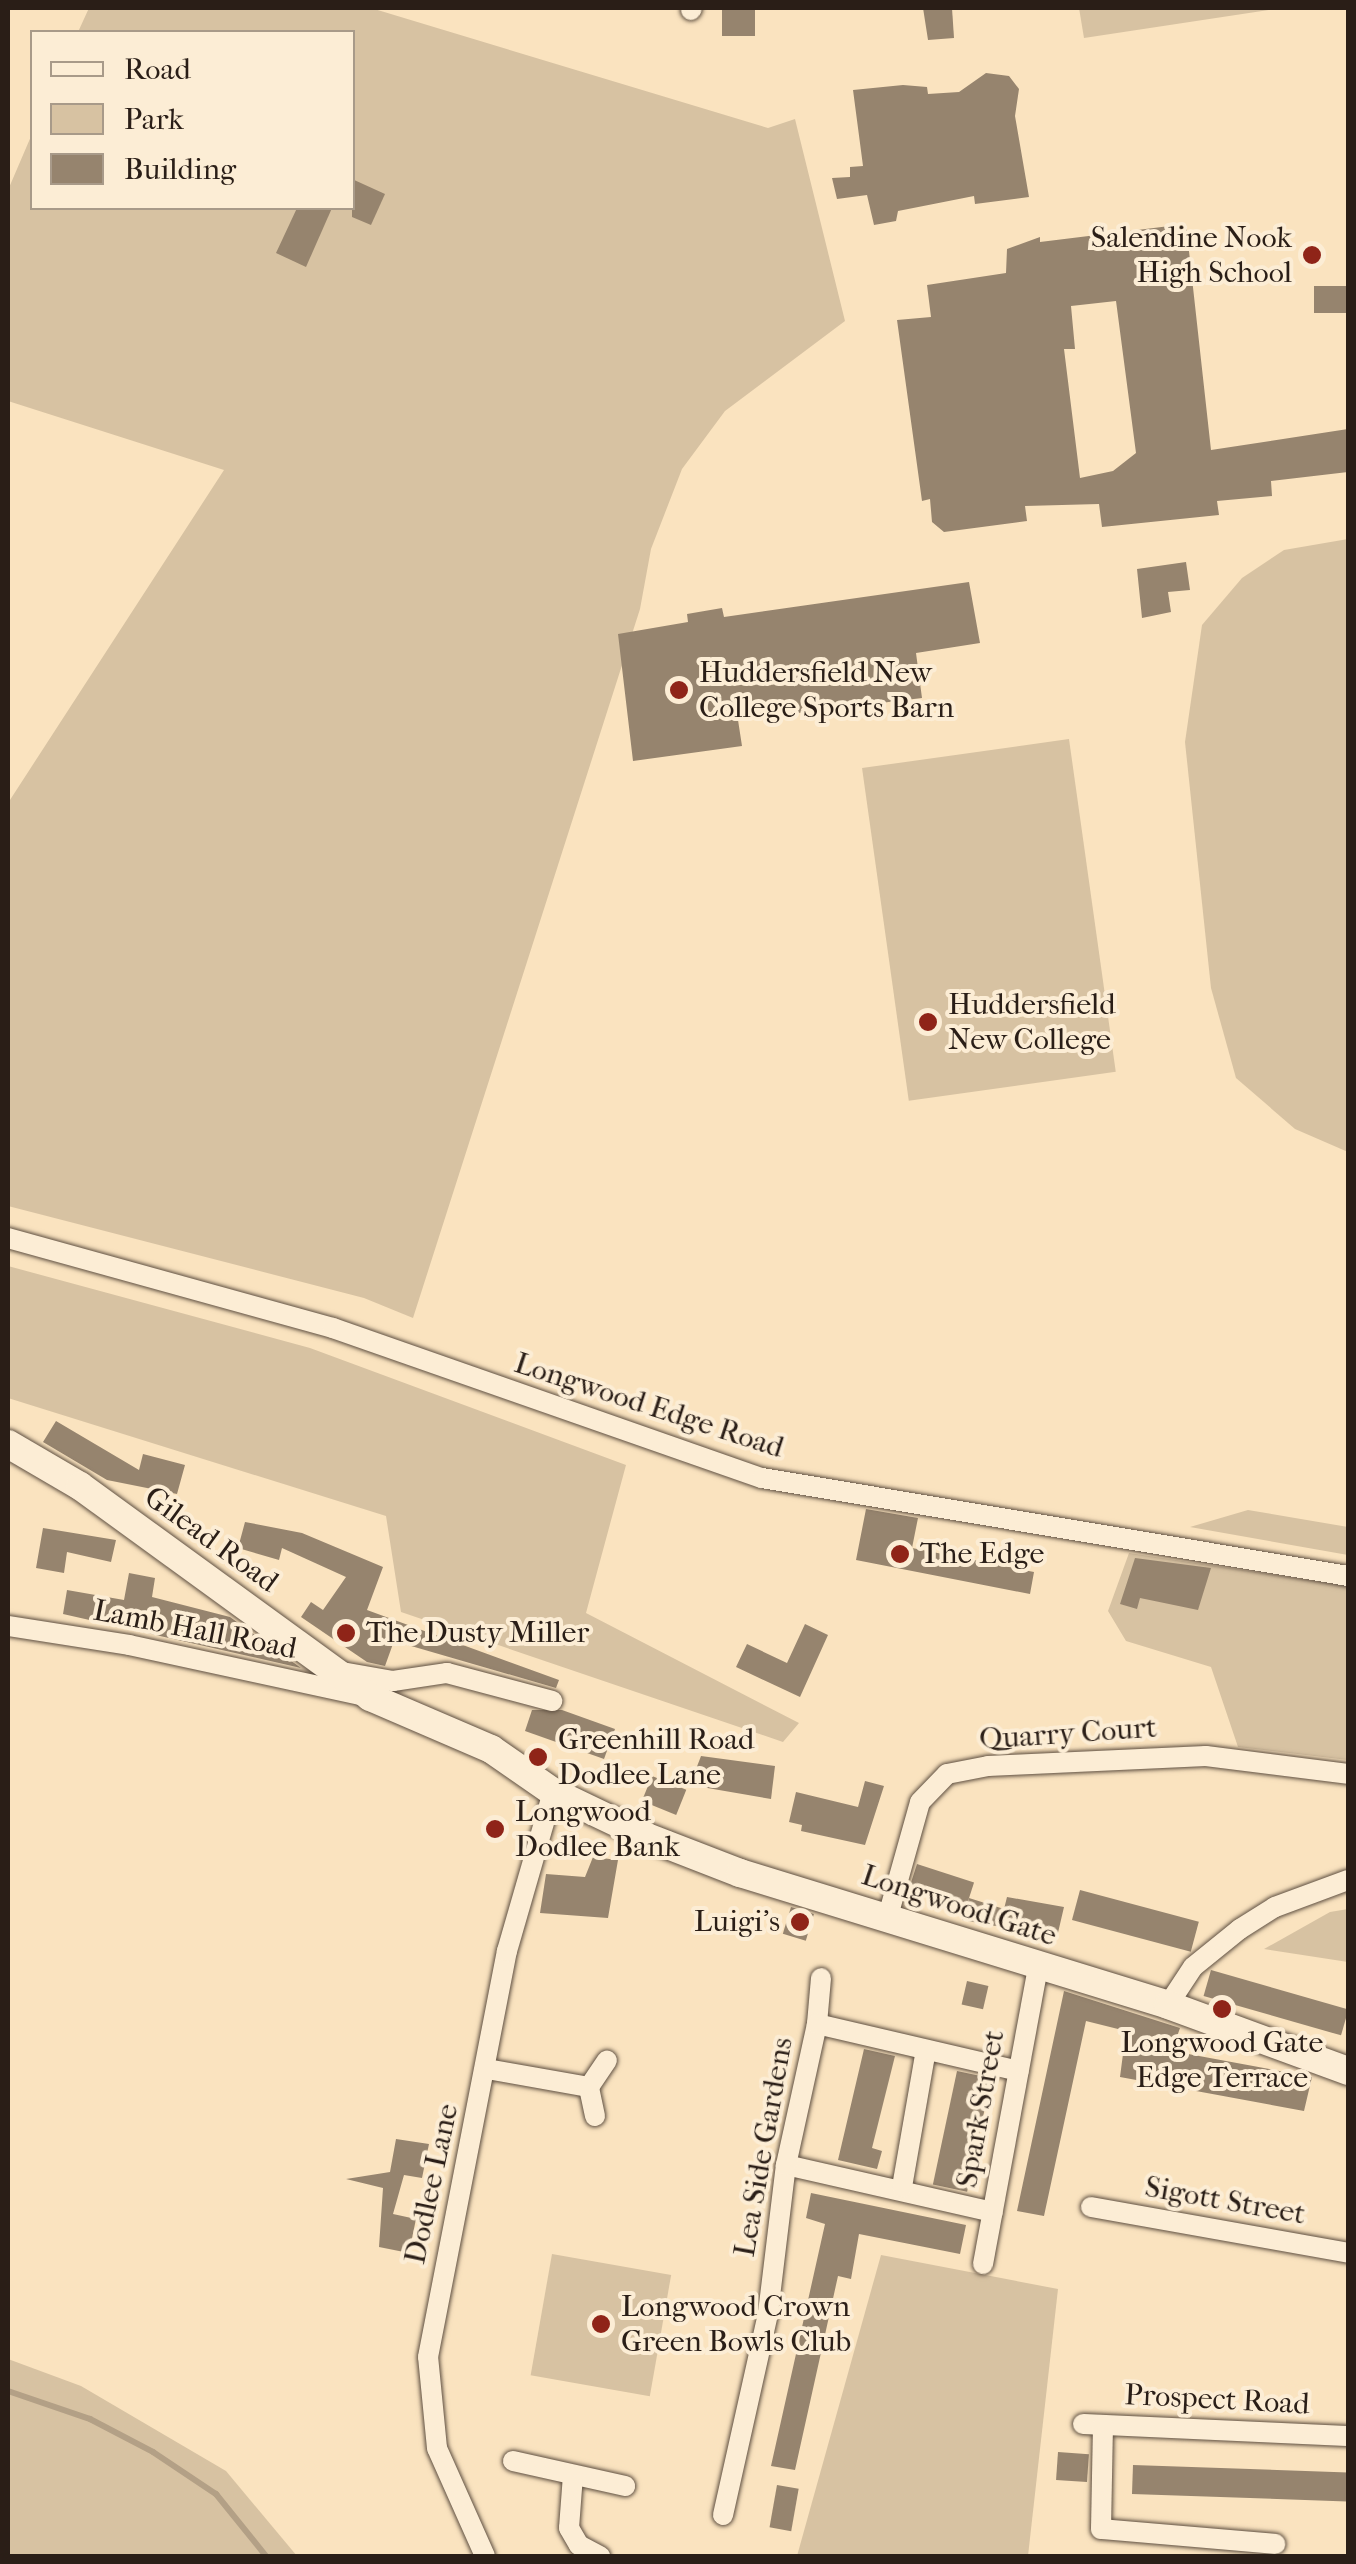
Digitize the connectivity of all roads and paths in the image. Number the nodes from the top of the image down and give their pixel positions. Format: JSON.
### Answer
{"nodes":[{"id":1,"x":8,"y":1238,"type":"edge"},
{"id":2,"x":8,"y":1444,"type":"edge"},
{"id":3,"x":1348,"y":1576,"type":"edge"},
{"id":4,"x":8,"y":1626,"type":"edge"},
{"id":5,"x":340,"y":1672,"type":"junction"},
{"id":6,"x":370,"y":1698,"type":"junction"},
{"id":7,"x":552,"y":1701,"type":"dead end"},
{"id":8,"x":1348,"y":1774,"type":"edge"},
{"id":9,"x":550,"y":1806,"type":"junction"},
{"id":10,"x":1348,"y":1880,"type":"edge"},
{"id":11,"x":888,"y":1916,"type":"junction"},
{"id":12,"x":1038,"y":1966,"type":"junction"},
{"id":13,"x":822,"y":1978,"type":"dead end"},
{"id":14,"x":1168,"y":2004,"type":"junction"},
{"id":15,"x":817,"y":2024,"type":"junction"},
{"id":16,"x":926,"y":2050,"type":"junction"},
{"id":17,"x":608,"y":2060,"type":"dead end"},
{"id":18,"x":487,"y":2069,"type":"junction"},
{"id":19,"x":1348,"y":2071,"type":"edge"},
{"id":20,"x":1019,"y":2072,"type":"junction"},
{"id":21,"x":589,"y":2087,"type":"junction"},
{"id":22,"x":595,"y":2116,"type":"dead end"},
{"id":23,"x":786,"y":2165,"type":"junction"},
{"id":24,"x":902,"y":2188,"type":"junction"},
{"id":25,"x":1090,"y":2206,"type":"dead end"},
{"id":26,"x":993,"y":2212,"type":"junction"},
{"id":27,"x":1348,"y":2253,"type":"edge"},
{"id":28,"x":983,"y":2264,"type":"dead end"},
{"id":29,"x":1348,"y":2436,"type":"edge"},
{"id":30,"x":512,"y":2461,"type":"dead end"},
{"id":31,"x":573,"y":2474,"type":"junction"},
{"id":32,"x":625,"y":2486,"type":"dead end"},
{"id":33,"x":723,"y":2516,"type":"dead end"},
{"id":34,"x":1275,"y":2544,"type":"dead end"},
{"id":35,"x":485,"y":2556,"type":"edge"},
{"id":36,"x":600,"y":2556,"type":"edge"}],
"edges":[{"from":1,"to":3,"type":"street","name":"Longwood Edge Road"},
{"from":2,"to":5,"type":"street","name":"Gilead Road"},
{"from":4,"to":6,"type":"street","name":"Lamb Hall Road"},
{"from":5,"to":6,"type":"street","name":"Gilead Road"},
{"from":5,"to":7,"type":"street"},
{"from":6,"to":9,"type":"street","name":"Longwood Gate"},
{"from":8,"to":11,"type":"street","name":"Quarry Court"},
{"from":9,"to":11,"type":"street","name":"Longwood Gate"},
{"from":9,"to":18,"type":"street","name":"Dodlee Lane"},
{"from":10,"to":14,"type":"street"},
{"from":11,"to":12,"type":"street","name":"Longwood Gate"},
{"from":12,"to":14,"type":"street","name":"Longwood Gate"},
{"from":12,"to":20,"type":"street","name":"Spark Street"},
{"from":13,"to":15,"type":"street","name":"Lea Side Gardens"},
{"from":14,"to":19,"type":"street","name":"Longwood Gate"},
{"from":15,"to":16,"type":"street","name":"Lea Side Gardens"},
{"from":15,"to":23,"type":"street","name":"Lea Side Gardens"},
{"from":16,"to":20,"type":"street","name":"Lea Side Gardens"},
{"from":16,"to":24,"type":"street"},
{"from":17,"to":21,"type":"street"},
{"from":18,"to":21,"type":"street"},
{"from":18,"to":35,"type":"street","name":"Dodlee Lane"},
{"from":20,"to":26,"type":"street","name":"Spark Street"},
{"from":21,"to":22,"type":"street"},
{"from":23,"to":24,"type":"street"},
{"from":23,"to":33,"type":"street","name":"Lea Side Gardens"},
{"from":24,"to":26,"type":"street"},
{"from":25,"to":27,"type":"street","name":"Sigott Street"},
{"from":26,"to":28,"type":"street","name":"Spark Street"},
{"from":29,"to":34,"type":"street","name":"Prospect Road"},
{"from":30,"to":31,"type":"street"},
{"from":31,"to":32,"type":"street"},
{"from":31,"to":36,"type":"street"}]}
